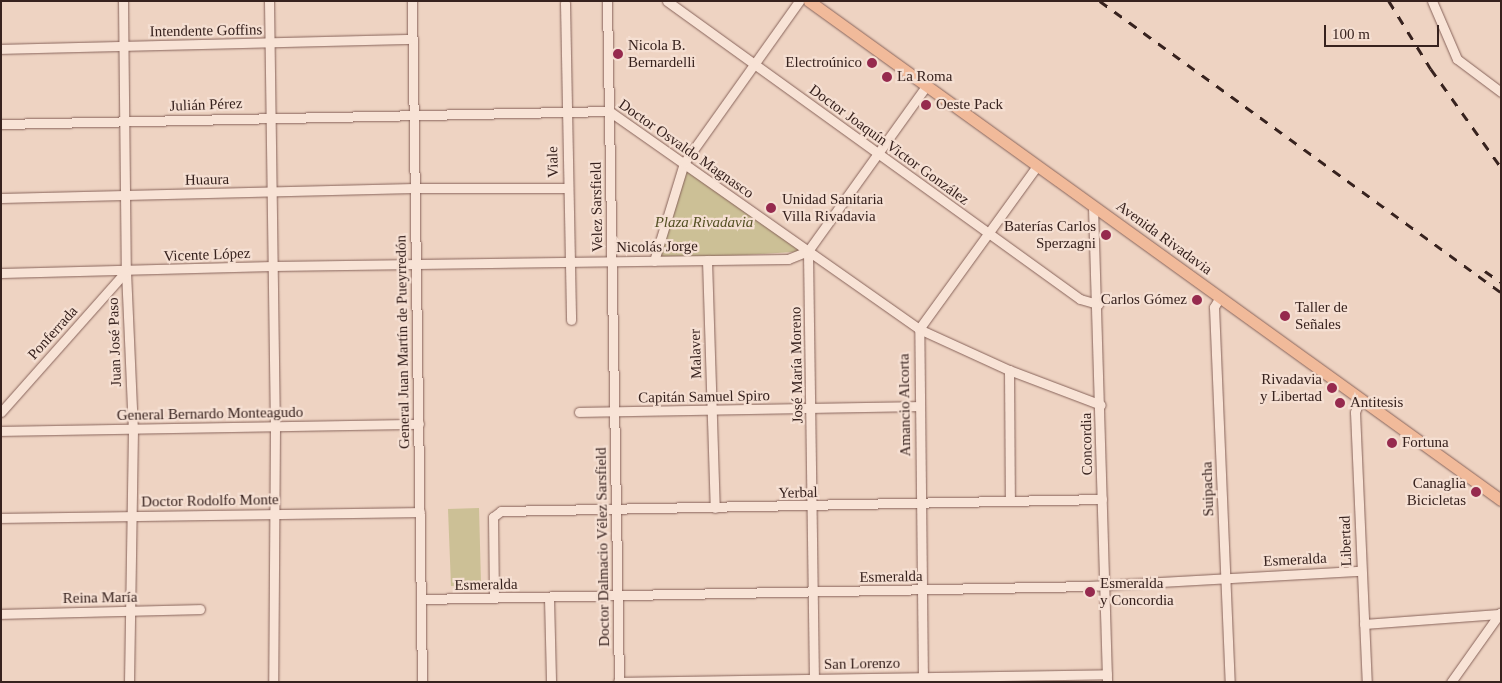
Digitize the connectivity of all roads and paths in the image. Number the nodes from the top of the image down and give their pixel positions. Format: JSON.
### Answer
{"nodes":[{"id":1,"x":123,"y":1,"type":"edge"},
{"id":2,"x":270,"y":1,"type":"edge"},
{"id":3,"x":412,"y":1,"type":"edge"},
{"id":4,"x":607,"y":1,"type":"edge"},
{"id":5,"x":667,"y":1,"type":"edge"},
{"id":6,"x":799,"y":1,"type":"edge"},
{"id":7,"x":809,"y":1,"type":"edge"},
{"id":8,"x":1432,"y":1,"type":"edge"},
{"id":9,"x":565,"y":3,"type":"dead end"},
{"id":10,"x":412,"y":39,"type":"junction"},
{"id":11,"x":270,"y":43,"type":"junction"},
{"id":12,"x":124,"y":46,"type":"junction"},
{"id":13,"x":1,"y":49,"type":"edge"},
{"id":14,"x":754,"y":65,"type":"junction"},
{"id":15,"x":926,"y":86,"type":"junction"},
{"id":16,"x":1499,"y":88,"type":"edge"},
{"id":17,"x":609,"y":111,"type":"junction"},
{"id":18,"x":566,"y":113,"type":"junction"},
{"id":19,"x":412,"y":114,"type":"junction"},
{"id":20,"x":270,"y":117,"type":"junction"},
{"id":21,"x":125,"y":121,"type":"junction"},
{"id":22,"x":1,"y":124,"type":"edge"},
{"id":23,"x":878,"y":153,"type":"junction"},
{"id":24,"x":684,"y":164,"type":"junction"},
{"id":25,"x":1037,"y":166,"type":"junction"},
{"id":26,"x":414,"y":188,"type":"junction"},
{"id":27,"x":567,"y":188,"type":"junction"},
{"id":28,"x":272,"y":192,"type":"junction"},
{"id":29,"x":126,"y":196,"type":"junction"},
{"id":30,"x":1,"y":198,"type":"edge"},
{"id":31,"x":1094,"y":207,"type":"junction"},
{"id":32,"x":988,"y":232,"type":"junction"},
{"id":33,"x":808,"y":251,"type":"junction"},
{"id":34,"x":707,"y":260,"type":"junction"},
{"id":35,"x":654,"y":261,"type":"junction"},
{"id":36,"x":568,"y":262,"type":"junction"},
{"id":37,"x":612,"y":262,"type":"junction"},
{"id":38,"x":415,"y":264,"type":"junction"},
{"id":39,"x":272,"y":266,"type":"junction"},
{"id":40,"x":126,"y":272,"type":"junction"},
{"id":41,"x":1,"y":273,"type":"edge"},
{"id":42,"x":1220,"y":297,"type":"junction"},
{"id":43,"x":1098,"y":304,"type":"junction"},
{"id":44,"x":571,"y":320,"type":"dead end"},
{"id":45,"x":918,"y":329,"type":"junction"},
{"id":46,"x":1009,"y":370,"type":"junction"},
{"id":47,"x":1360,"y":399,"type":"junction"},
{"id":48,"x":1101,"y":405,"type":"junction"},
{"id":49,"x":919,"y":406,"type":"junction"},
{"id":50,"x":812,"y":409,"type":"junction"},
{"id":51,"x":712,"y":411,"type":"junction"},
{"id":52,"x":1,"y":412,"type":"edge"},
{"id":53,"x":579,"y":412,"type":"dead end"},
{"id":54,"x":615,"y":412,"type":"junction"},
{"id":55,"x":419,"y":424,"type":"junction"},
{"id":56,"x":275,"y":427,"type":"junction"},
{"id":57,"x":132,"y":429,"type":"junction"},
{"id":58,"x":1,"y":431,"type":"edge"},
{"id":59,"x":1102,"y":499,"type":"junction"},
{"id":60,"x":1501,"y":500,"type":"edge"},
{"id":61,"x":1010,"y":501,"type":"junction"},
{"id":62,"x":922,"y":503,"type":"junction"},
{"id":63,"x":812,"y":506,"type":"junction"},
{"id":64,"x":715,"y":508,"type":"junction"},
{"id":65,"x":615,"y":509,"type":"junction"},
{"id":66,"x":420,"y":512,"type":"junction"},
{"id":67,"x":274,"y":515,"type":"junction"},
{"id":68,"x":132,"y":516,"type":"junction"},
{"id":69,"x":1,"y":518,"type":"edge"},
{"id":70,"x":1361,"y":570,"type":"junction"},
{"id":71,"x":1226,"y":578,"type":"junction"},
{"id":72,"x":1104,"y":585,"type":"junction"},
{"id":73,"x":922,"y":590,"type":"junction"},
{"id":74,"x":814,"y":592,"type":"junction"},
{"id":75,"x":617,"y":597,"type":"junction"},
{"id":76,"x":494,"y":598,"type":"junction"},
{"id":77,"x":549,"y":598,"type":"junction"},
{"id":78,"x":421,"y":599,"type":"junction"},
{"id":79,"x":200,"y":609,"type":"dead end"},
{"id":80,"x":129,"y":611,"type":"junction"},
{"id":81,"x":1500,"y":613,"type":"edge"},
{"id":82,"x":1,"y":614,"type":"edge"},
{"id":83,"x":1364,"y":624,"type":"junction"},
{"id":84,"x":1107,"y":678,"type":"edge"},
{"id":85,"x":923,"y":679,"type":"edge"},
{"id":86,"x":1014,"y":679,"type":"edge"},
{"id":87,"x":814,"y":680,"type":"edge"},
{"id":88,"x":129,"y":682,"type":"edge"},
{"id":89,"x":273,"y":682,"type":"edge"},
{"id":90,"x":422,"y":682,"type":"edge"},
{"id":91,"x":551,"y":682,"type":"edge"},
{"id":92,"x":618,"y":682,"type":"edge"},
{"id":93,"x":716,"y":682,"type":"edge"},
{"id":94,"x":1230,"y":682,"type":"edge"},
{"id":95,"x":1367,"y":682,"type":"edge"},
{"id":96,"x":1451,"y":682,"type":"edge"}],
"edges":[{"from":1,"to":12,"type":"street","name":"Juan José Paso"},
{"from":2,"to":11,"type":"street"},
{"from":3,"to":10,"type":"street","name":"General Juan Martín de Pueyrredón"},
{"from":4,"to":17,"type":"street","name":"Velez Sarsfield"},
{"from":5,"to":14,"type":"street","name":"Doctor Joaquín Victor González"},
{"from":6,"to":14,"type":"street"},
{"from":7,"to":15,"type":"main road","name":"Avenida Rivadavia"},
{"from":8,"to":16,"type":"street"},
{"from":9,"to":18,"type":"street","name":"Viale"},
{"from":10,"to":11,"type":"street","name":"Intendente Goffins"},
{"from":10,"to":19,"type":"street","name":"General Juan Martín de Pueyrredón"},
{"from":11,"to":12,"type":"street","name":"Intendente Goffins"},
{"from":11,"to":20,"type":"street"},
{"from":12,"to":13,"type":"street","name":"Intendente Goffins"},
{"from":12,"to":21,"type":"street","name":"Juan José Paso"},
{"from":14,"to":23,"type":"street","name":"Doctor Joaquín Victor González"},
{"from":14,"to":24,"type":"street"},
{"from":15,"to":23,"type":"street"},
{"from":15,"to":25,"type":"main road","name":"Avenida Rivadavia"},
{"from":17,"to":18,"type":"street","name":"Doctor Osvaldo Magnasco"},
{"from":17,"to":24,"type":"street","name":"Doctor Osvaldo Magnasco"},
{"from":17,"to":37,"type":"street","name":"Velez Sarsfield"},
{"from":18,"to":19,"type":"street","name":"Doctor Osvaldo Magnasco"},
{"from":18,"to":27,"type":"street","name":"Viale"},
{"from":19,"to":20,"type":"street","name":"Julián Pérez"},
{"from":19,"to":26,"type":"street","name":"General Juan Martín de Pueyrredón"},
{"from":20,"to":21,"type":"street","name":"Julián Pérez"},
{"from":20,"to":28,"type":"street"},
{"from":21,"to":22,"type":"street","name":"Julián Pérez"},
{"from":21,"to":29,"type":"street","name":"Juan José Paso"},
{"from":23,"to":32,"type":"street","name":"Doctor Joaquín Victor González"},
{"from":23,"to":33,"type":"street"},
{"from":24,"to":33,"type":"street","name":"Doctor Osvaldo Magnasco"},
{"from":24,"to":35,"type":"street"},
{"from":25,"to":31,"type":"main road","name":"Avenida Rivadavia"},
{"from":25,"to":32,"type":"street"},
{"from":26,"to":27,"type":"street","name":"Huaura"},
{"from":26,"to":28,"type":"street","name":"Huaura"},
{"from":26,"to":38,"type":"street","name":"General Juan Martín de Pueyrredón"},
{"from":27,"to":36,"type":"street","name":"Viale"},
{"from":28,"to":29,"type":"street","name":"Huaura"},
{"from":28,"to":39,"type":"street"},
{"from":29,"to":30,"type":"street","name":"Huaura"},
{"from":29,"to":40,"type":"street","name":"Juan José Paso"},
{"from":31,"to":42,"type":"main road","name":"Avenida Rivadavia"},
{"from":31,"to":43,"type":"street","name":"Concordia"},
{"from":32,"to":43,"type":"street","name":"Doctor Joaquín Victor González"},
{"from":32,"to":45,"type":"street"},
{"from":33,"to":34,"type":"street","name":"Nicolás Jorge"},
{"from":33,"to":45,"type":"street","name":"Doctor Osvaldo Magnasco"},
{"from":33,"to":50,"type":"street","name":"José María Moreno"},
{"from":34,"to":35,"type":"street","name":"Nicolás Jorge"},
{"from":34,"to":51,"type":"street","name":"Malaver"},
{"from":35,"to":37,"type":"street","name":"Nicolás Jorge"},
{"from":36,"to":37,"type":"street","name":"Nicolás Jorge"},
{"from":36,"to":38,"type":"street","name":"Nicolás Jorge"},
{"from":36,"to":44,"type":"street","name":"Viale"},
{"from":37,"to":54,"type":"street","name":"Velez Sarsfield"},
{"from":38,"to":39,"type":"street","name":"Vicente López"},
{"from":38,"to":55,"type":"street","name":"General Juan Martín de Pueyrredón"},
{"from":39,"to":40,"type":"street","name":"Vicente López"},
{"from":39,"to":56,"type":"street"},
{"from":40,"to":41,"type":"street","name":"Vicente López"},
{"from":40,"to":52,"type":"street","name":"Ponferrada"},
{"from":40,"to":57,"type":"street","name":"Juan José Paso"},
{"from":42,"to":47,"type":"main road","name":"Avenida Rivadavia"},
{"from":42,"to":71,"type":"street","name":"Suipacha"},
{"from":43,"to":48,"type":"street","name":"Concordia"},
{"from":45,"to":46,"type":"street","name":"Doctor Osvaldo Magnasco"},
{"from":45,"to":49,"type":"street","name":"Amancio Alcorta"},
{"from":46,"to":48,"type":"street","name":"Doctor Osvaldo Magnasco"},
{"from":46,"to":61,"type":"street"},
{"from":47,"to":60,"type":"main road","name":"Avenida Rivadavia"},
{"from":47,"to":70,"type":"street","name":"Libertad"},
{"from":48,"to":59,"type":"street","name":"Concordia"},
{"from":49,"to":50,"type":"street","name":"Capitán Samuel Spiro"},
{"from":49,"to":62,"type":"street","name":"Amancio Alcorta"},
{"from":50,"to":51,"type":"street","name":"Capitán Samuel Spiro"},
{"from":50,"to":63,"type":"street","name":"José María Moreno"},
{"from":51,"to":54,"type":"street","name":"Capitán Samuel Spiro"},
{"from":51,"to":64,"type":"street","name":"Malaver"},
{"from":53,"to":54,"type":"street","name":"Capitán Samuel Spiro"},
{"from":54,"to":65,"type":"street","name":"Doctor Dalmacio Vélez Sarsfield"},
{"from":55,"to":56,"type":"street","name":"General Bernardo Monteagudo"},
{"from":55,"to":66,"type":"street","name":"General Juan Martín de Pueyrredón"},
{"from":56,"to":57,"type":"street","name":"General Bernardo Monteagudo"},
{"from":56,"to":67,"type":"street"},
{"from":57,"to":58,"type":"street","name":"General Bernardo Monteagudo"},
{"from":57,"to":68,"type":"street","name":"Juan José Paso"},
{"from":59,"to":61,"type":"street","name":"Yerbal"},
{"from":59,"to":72,"type":"street","name":"Concordia"},
{"from":61,"to":62,"type":"street","name":"Yerbal"},
{"from":62,"to":63,"type":"street","name":"Yerbal"},
{"from":62,"to":73,"type":"street","name":"Amancio Alcorta"},
{"from":63,"to":64,"type":"street","name":"Yerbal"},
{"from":63,"to":74,"type":"street","name":"José María Moreno"},
{"from":64,"to":65,"type":"street","name":"Yerbal"},
{"from":65,"to":75,"type":"street","name":"Doctor Dalmacio Vélez Sarsfield"},
{"from":65,"to":76,"type":"street","name":"Yerbal"},
{"from":66,"to":67,"type":"street","name":"Doctor Rodolfo Monte"},
{"from":66,"to":78,"type":"street","name":"General Juan Martín de Pueyrredón"},
{"from":67,"to":68,"type":"street","name":"Doctor Rodolfo Monte"},
{"from":67,"to":89,"type":"street"},
{"from":68,"to":69,"type":"street","name":"Doctor Rodolfo Monte"},
{"from":68,"to":80,"type":"street","name":"Juan José Paso"},
{"from":70,"to":71,"type":"street","name":"Esmeralda"},
{"from":70,"to":83,"type":"street","name":"Libertad"},
{"from":71,"to":72,"type":"street","name":"Esmeralda"},
{"from":71,"to":94,"type":"street","name":"Suipacha"},
{"from":72,"to":73,"type":"street","name":"Esmeralda"},
{"from":72,"to":84,"type":"street","name":"Concordia"},
{"from":73,"to":74,"type":"street","name":"Esmeralda"},
{"from":73,"to":85,"type":"street","name":"Amancio Alcorta"},
{"from":74,"to":75,"type":"street","name":"Esmeralda"},
{"from":74,"to":87,"type":"street","name":"José María Moreno"},
{"from":75,"to":77,"type":"street","name":"Esmeralda"},
{"from":75,"to":92,"type":"street","name":"Doctor Dalmacio Vélez Sarsfield"},
{"from":76,"to":77,"type":"street","name":"Esmeralda"},
{"from":76,"to":78,"type":"street","name":"Esmeralda"},
{"from":77,"to":91,"type":"street"},
{"from":78,"to":90,"type":"street","name":"General Juan Martín de Pueyrredón"},
{"from":79,"to":80,"type":"street","name":"Reina María"},
{"from":80,"to":82,"type":"street","name":"Reina María"},
{"from":80,"to":88,"type":"street","name":"Juan José Paso"},
{"from":81,"to":83,"type":"street"},
{"from":81,"to":96,"type":"street"},
{"from":83,"to":95,"type":"street","name":"Libertad"},
{"from":84,"to":86,"type":"street","name":"San Lorenzo"},
{"from":85,"to":86,"type":"street","name":"San Lorenzo"},
{"from":85,"to":87,"type":"street","name":"San Lorenzo"},
{"from":87,"to":93,"type":"street","name":"San Lorenzo"},
{"from":92,"to":93,"type":"street","name":"San Lorenzo"}]}
